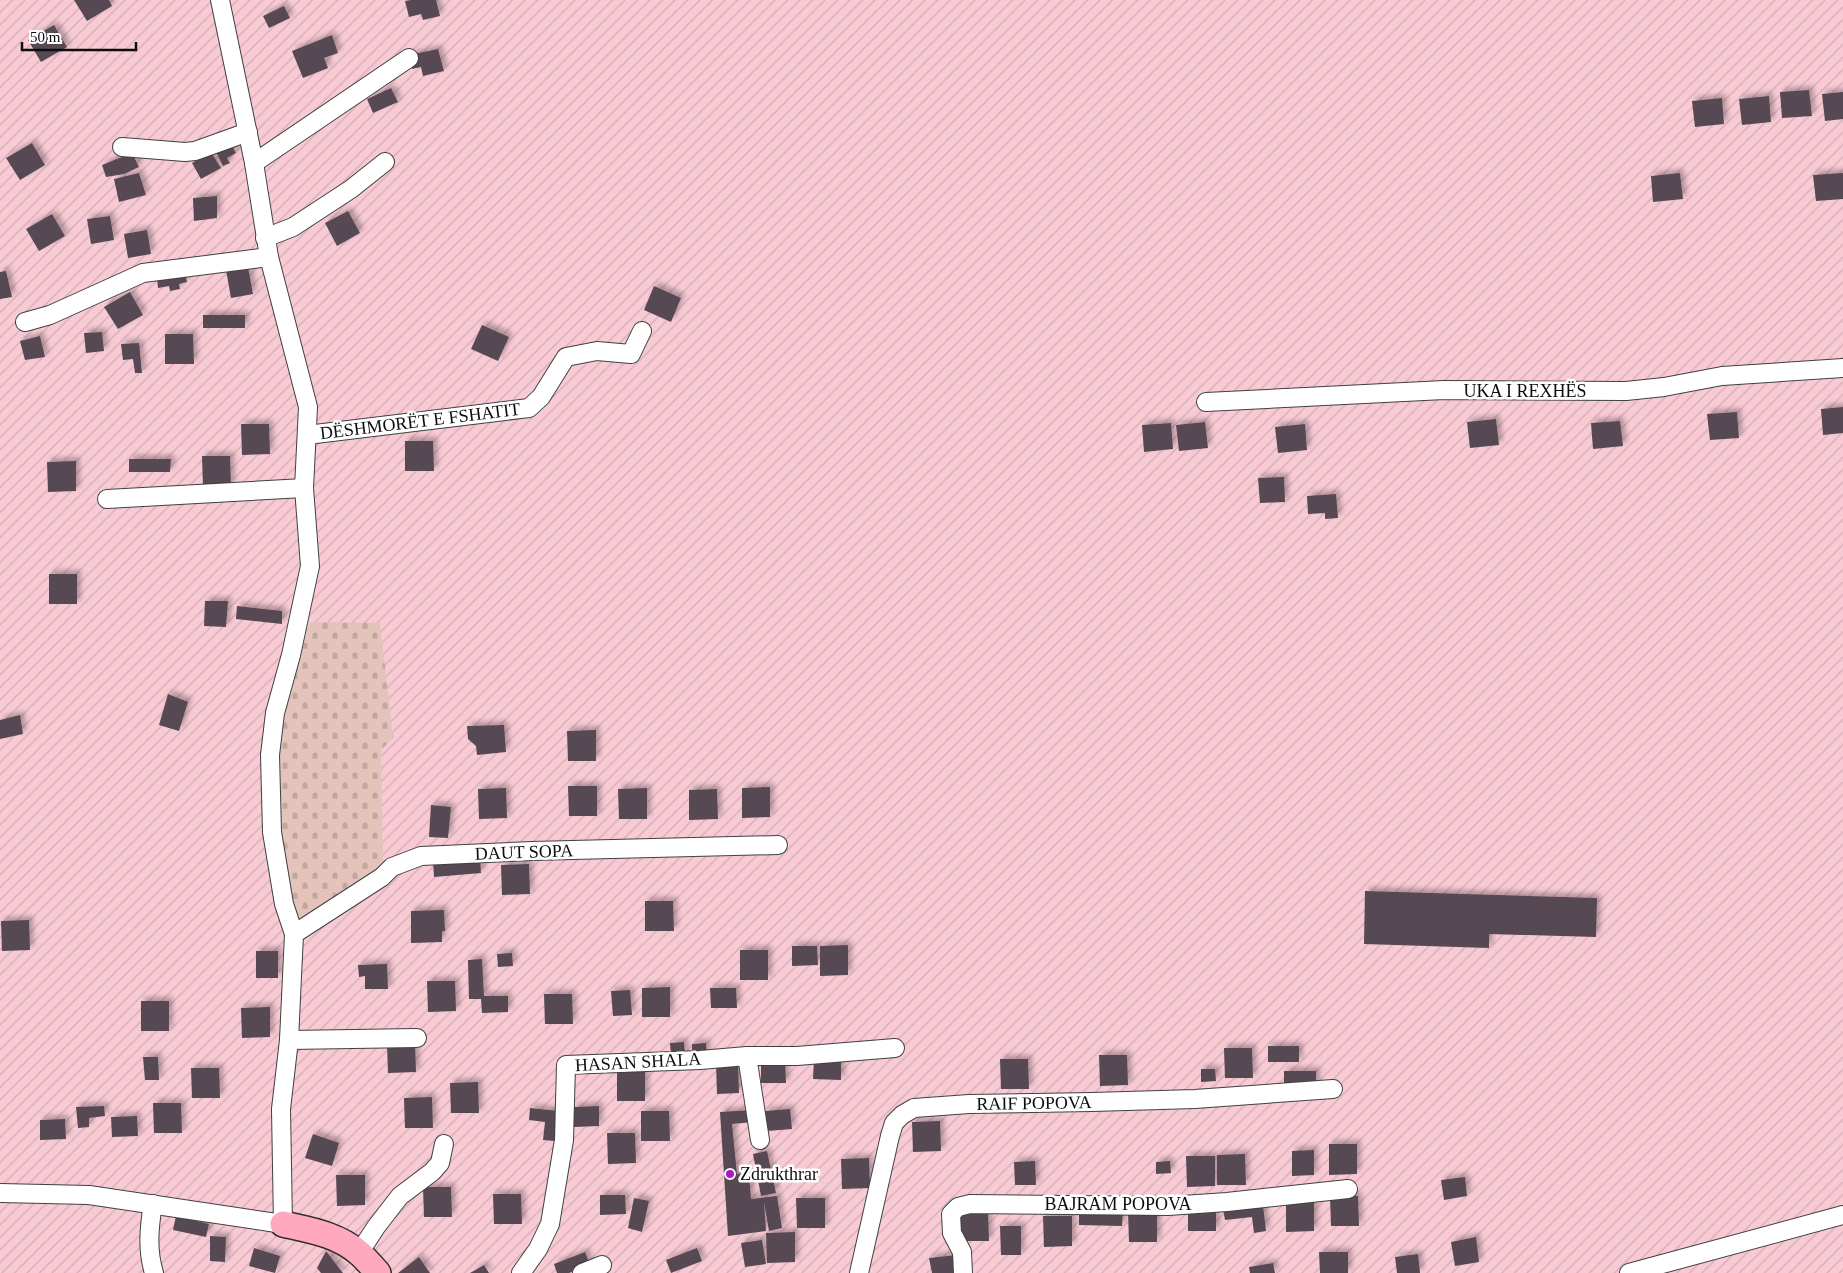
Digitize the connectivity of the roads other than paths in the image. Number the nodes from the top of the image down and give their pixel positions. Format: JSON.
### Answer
{"nodes":[{"id":1,"x":220,"y":0,"type":"edge"},
{"id":2,"x":409,"y":58,"type":"dead end"},
{"id":3,"x":248,"y":132,"type":"junction"},
{"id":4,"x":122,"y":147,"type":"dead end"},
{"id":5,"x":385,"y":162,"type":"dead end"},
{"id":6,"x":254,"y":163,"type":"junction"},
{"id":7,"x":265,"y":238,"type":"junction"},
{"id":8,"x":269,"y":257,"type":"junction"},
{"id":9,"x":25,"y":322,"type":"dead end"},
{"id":10,"x":642,"y":331,"type":"dead end"},
{"id":11,"x":1843,"y":368,"type":"edge"},
{"id":12,"x":1206,"y":402,"type":"dead end"},
{"id":13,"x":307,"y":435,"type":"junction"},
{"id":14,"x":304,"y":488,"type":"junction"},
{"id":15,"x":107,"y":499,"type":"dead end"},
{"id":16,"x":778,"y":846,"type":"dead end"},
{"id":17,"x":294,"y":934,"type":"junction"},
{"id":18,"x":417,"y":1038,"type":"dead end"},
{"id":19,"x":289,"y":1040,"type":"junction"},
{"id":20,"x":895,"y":1048,"type":"dead end"},
{"id":21,"x":747,"y":1056,"type":"junction"},
{"id":22,"x":1333,"y":1089,"type":"dead end"},
{"id":23,"x":760,"y":1140,"type":"dead end"},
{"id":24,"x":444,"y":1144,"type":"dead end"},
{"id":25,"x":1348,"y":1189,"type":"dead end"},
{"id":26,"x":0,"y":1193,"type":"edge"},
{"id":27,"x":153,"y":1204,"type":"junction"},
{"id":28,"x":1843,"y":1215,"type":"edge"},
{"id":29,"x":282,"y":1224,"type":"junction"},
{"id":30,"x":359,"y":1253,"type":"junction"},
{"id":31,"x":602,"y":1265,"type":"dead end"},
{"id":32,"x":154,"y":1273,"type":"edge"},
{"id":33,"x":378,"y":1273,"type":"edge"},
{"id":34,"x":521,"y":1273,"type":"edge"},
{"id":35,"x":582,"y":1273,"type":"edge"},
{"id":36,"x":860,"y":1273,"type":"edge"},
{"id":37,"x":964,"y":1273,"type":"edge"},
{"id":38,"x":1629,"y":1273,"type":"edge"}],
"edges":[{"from":1,"to":3,"type":"street","name":"DËSHMORËT E FSHATIT"},
{"from":2,"to":6,"type":"street"},
{"from":3,"to":4,"type":"street"},
{"from":3,"to":6,"type":"street","name":"DËSHMORËT E FSHATIT"},
{"from":5,"to":7,"type":"street"},
{"from":6,"to":7,"type":"street","name":"DËSHMORËT E FSHATIT"},
{"from":7,"to":8,"type":"street","name":"DËSHMORËT E FSHATIT"},
{"from":8,"to":9,"type":"street"},
{"from":8,"to":13,"type":"street","name":"DËSHMORËT E FSHATIT"},
{"from":10,"to":13,"type":"street","name":"DËSHMORËT E FSHATIT"},
{"from":11,"to":12,"type":"street","name":"UKA I REXHËS"},
{"from":13,"to":14,"type":"street","name":"DËSHMORËT E FSHATIT"},
{"from":14,"to":15,"type":"street"},
{"from":14,"to":17,"type":"street","name":"DËSHMORËT E FSHATIT"},
{"from":16,"to":17,"type":"street","name":"DAUT SOPA"},
{"from":17,"to":19,"type":"street"},
{"from":18,"to":19,"type":"street"},
{"from":19,"to":29,"type":"street"},
{"from":20,"to":21,"type":"street","name":"HASAN SHALA"},
{"from":21,"to":23,"type":"street"},
{"from":21,"to":34,"type":"street","name":"HASAN SHALA"},
{"from":22,"to":36,"type":"street","name":"RAIF POPOVA"},
{"from":24,"to":30,"type":"street"},
{"from":25,"to":37,"type":"street","name":"BAJRAM POPOVA"},
{"from":26,"to":27,"type":"street"},
{"from":27,"to":29,"type":"street"},
{"from":27,"to":32,"type":"street"},
{"from":28,"to":38,"type":"street"},
{"from":29,"to":30,"type":"street"},
{"from":30,"to":33,"type":"street"},
{"from":31,"to":35,"type":"street"}]}
